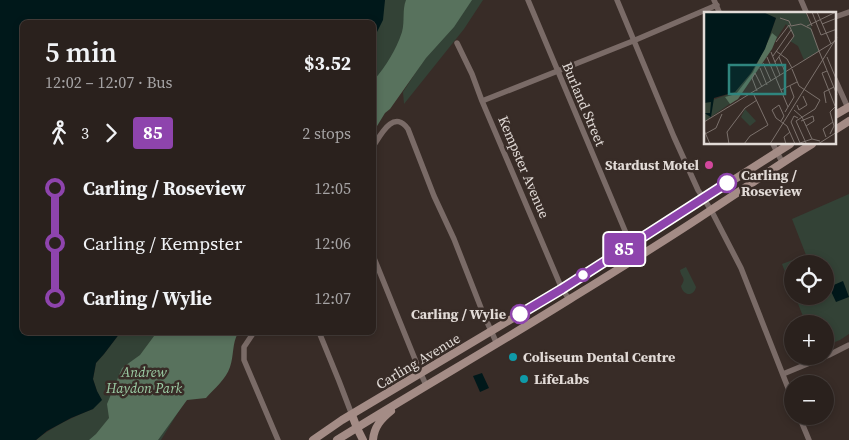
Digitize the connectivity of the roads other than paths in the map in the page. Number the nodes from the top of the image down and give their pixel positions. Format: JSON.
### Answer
{"nodes":[{"id":1,"x":528,"y":0,"type":"edge"},
{"id":2,"x":617,"y":0,"type":"edge"},
{"id":3,"x":801,"y":0,"type":"edge"},
{"id":4,"x":716,"y":3,"type":"edge"},
{"id":5,"x":806,"y":12,"type":"edge"},
{"id":6,"x":849,"y":12,"type":"edge"},
{"id":7,"x":836,"y":17,"type":"edge"},
{"id":8,"x":633,"y":41,"type":"junction"},
{"id":9,"x":457,"y":43,"type":"dead end"},
{"id":10,"x":557,"y":70,"type":"junction"},
{"id":11,"x":836,"y":81,"type":"edge"},
{"id":12,"x":482,"y":101,"type":"junction"},
{"id":13,"x":848,"y":107,"type":"edge"},
{"id":14,"x":836,"y":114,"type":"edge"},
{"id":15,"x":849,"y":121,"type":"edge"},
{"id":16,"x":836,"y":129,"type":"edge"},
{"id":17,"x":376,"y":142,"type":"edge"},
{"id":18,"x":773,"y":145,"type":"edge"},
{"id":19,"x":788,"y":145,"type":"edge"},
{"id":20,"x":810,"y":145,"type":"edge"},
{"id":21,"x":776,"y":152,"type":"junction"},
{"id":22,"x":782,"y":162,"type":"junction"},
{"id":23,"x":704,"y":199,"type":"junction"},
{"id":24,"x":711,"y":210,"type":"junction"},
{"id":25,"x":631,"y":245,"type":"junction"},
{"id":26,"x":376,"y":263,"type":"edge"},
{"id":27,"x":562,"y":289,"type":"junction"},
{"id":28,"x":569,"y":299,"type":"junction"},
{"id":29,"x":491,"y":331,"type":"junction"},
{"id":30,"x":252,"y":335,"type":"edge"},
{"id":31,"x":320,"y":335,"type":"edge"},
{"id":32,"x":497,"y":344,"type":"junction"},
{"id":33,"x":849,"y":345,"type":"edge"},
{"id":34,"x":421,"y":374,"type":"junction"},
{"id":35,"x":783,"y":374,"type":"joint"},
{"id":36,"x":426,"y":385,"type":"junction"},
{"id":37,"x":404,"y":398,"type":"junction"},
{"id":38,"x":352,"y":415,"type":"junction"},
{"id":39,"x":803,"y":425,"type":"edge"},
{"id":40,"x":356,"y":428,"type":"junction"},
{"id":41,"x":278,"y":440,"type":"edge"},
{"id":42,"x":313,"y":440,"type":"edge"},
{"id":43,"x":337,"y":440,"type":"edge"},
{"id":44,"x":363,"y":440,"type":"edge"},
{"id":45,"x":373,"y":440,"type":"edge"},
{"id":46,"x":809,"y":440,"type":"edge"}],
"edges":[{"from":1,"to":10,"type":"street","name":"Burland Street"},
{"from":2,"to":8,"type":"street"},
{"from":3,"to":5,"type":"street"},
{"from":4,"to":8,"type":"street"},
{"from":6,"to":7,"type":"street"},
{"from":8,"to":10,"type":"street"},
{"from":8,"to":23,"type":"street"},
{"from":9,"to":12,"type":"street","name":"Kempster Avenue"},
{"from":10,"to":12,"type":"street"},
{"from":10,"to":25,"type":"street","name":"Burland Street"},
{"from":11,"to":13,"type":"street"},
{"from":12,"to":27,"type":"street","name":"Kempster Avenue"},
{"from":13,"to":14,"type":"main road"},
{"from":15,"to":16,"type":"main road"},
{"from":17,"to":29,"type":"street"},
{"from":18,"to":21,"type":"street"},
{"from":19,"to":21,"type":"main road","name":"Carling Avenue"},
{"from":20,"to":22,"type":"main road","name":"Carling Avenue"},
{"from":21,"to":22,"type":"street"},
{"from":21,"to":23,"type":"main road","name":"Carling Avenue"},
{"from":22,"to":24,"type":"main road","name":"Carling Avenue"},
{"from":23,"to":24,"type":"street"},
{"from":23,"to":25,"type":"main road","name":"Carling Avenue"},
{"from":24,"to":28,"type":"main road","name":"Carling Avenue"},
{"from":24,"to":35,"type":"street"},
{"from":25,"to":27,"type":"main road","name":"Carling Avenue"},
{"from":26,"to":34,"type":"street"},
{"from":27,"to":28,"type":"street","name":"Kempster Avenue"},
{"from":27,"to":29,"type":"main road","name":"Carling Avenue"},
{"from":28,"to":32,"type":"main road","name":"Carling Avenue"},
{"from":29,"to":32,"type":"street"},
{"from":29,"to":34,"type":"main road","name":"Carling Avenue"},
{"from":30,"to":41,"type":"street"},
{"from":31,"to":38,"type":"street"},
{"from":32,"to":36,"type":"main road","name":"Carling Avenue"},
{"from":33,"to":35,"type":"street"},
{"from":34,"to":36,"type":"street"},
{"from":34,"to":38,"type":"main road","name":"Carling Avenue"},
{"from":36,"to":37,"type":"main road","name":"Carling Avenue"},
{"from":37,"to":40,"type":"main road","name":"Carling Avenue"},
{"from":37,"to":45,"type":"main road"},
{"from":38,"to":40,"type":"main road"},
{"from":38,"to":42,"type":"main road","name":"Carling Avenue"},
{"from":39,"to":46,"type":"street"},
{"from":40,"to":43,"type":"main road","name":"Carling Avenue"},
{"from":40,"to":44,"type":"main road"}]}
